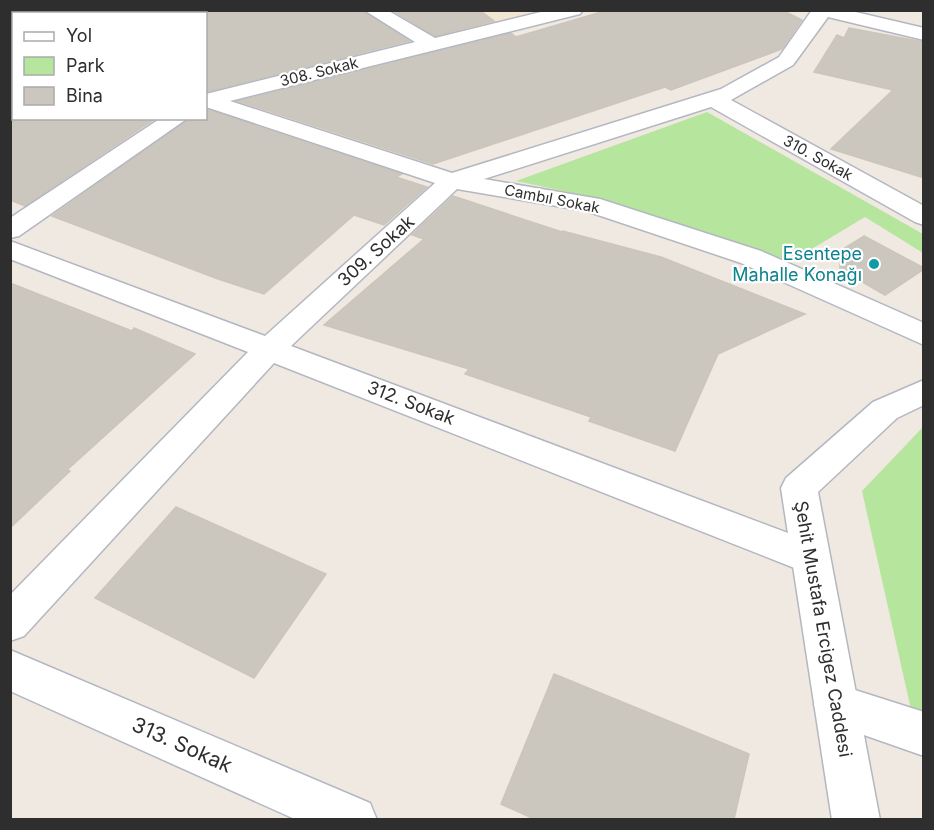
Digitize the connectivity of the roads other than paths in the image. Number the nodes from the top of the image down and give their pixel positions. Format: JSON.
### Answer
{"nodes":[{"id":1,"x":373,"y":10,"type":"edge"},
{"id":2,"x":574,"y":10,"type":"edge"},
{"id":3,"x":822,"y":11,"type":"edge"},
{"id":4,"x":924,"y":15,"type":"edge"},
{"id":5,"x":902,"y":30,"type":"junction"},
{"id":6,"x":924,"y":34,"type":"edge"},
{"id":7,"x":432,"y":44,"type":"junction"},
{"id":8,"x":713,"y":99,"type":"junction"},
{"id":9,"x":207,"y":100,"type":"edge"},
{"id":10,"x":207,"y":100,"type":"edge"},
{"id":11,"x":174,"y":120,"type":"edge"},
{"id":12,"x":452,"y":181,"type":"junction"},
{"id":13,"x":924,"y":217,"type":"edge"},
{"id":14,"x":10,"y":230,"type":"edge"},
{"id":15,"x":10,"y":249,"type":"edge"},
{"id":16,"x":924,"y":335,"type":"edge"},
{"id":17,"x":270,"y":349,"type":"junction"},
{"id":18,"x":924,"y":391,"type":"edge"},
{"id":19,"x":811,"y":558,"type":"junction"},
{"id":20,"x":10,"y":623,"type":"edge"},
{"id":21,"x":10,"y":670,"type":"edge"},
{"id":22,"x":836,"y":705,"type":"junction"},
{"id":23,"x":924,"y":734,"type":"edge"},
{"id":24,"x":353,"y":819,"type":"edge"},
{"id":25,"x":856,"y":819,"type":"edge"}],
"edges":[{"from":1,"to":7,"type":"street"},
{"from":2,"to":7,"type":"street","name":"308. Sokak"},
{"from":3,"to":5,"type":"street"},
{"from":3,"to":8,"type":"street","name":"309. Sokak"},
{"from":4,"to":5,"type":"street"},
{"from":5,"to":6,"type":"street"},
{"from":7,"to":9,"type":"street","name":"308. Sokak"},
{"from":8,"to":12,"type":"street","name":"309. Sokak"},
{"from":8,"to":13,"type":"street","name":"310. Sokak"},
{"from":10,"to":12,"type":"street","name":"Cambıl Sokak"},
{"from":11,"to":14,"type":"street"},
{"from":12,"to":16,"type":"street","name":"Cambıl Sokak"},
{"from":12,"to":17,"type":"street","name":"309. Sokak"},
{"from":15,"to":17,"type":"street","name":"312. Sokak"},
{"from":17,"to":19,"type":"street","name":"312. Sokak"},
{"from":17,"to":20,"type":"street","name":"309. Sokak"},
{"from":18,"to":19,"type":"street","name":"Şehit Mustafa Ercigez Caddesi"},
{"from":19,"to":22,"type":"street","name":"Şehit Mustafa Ercigez Caddesi"},
{"from":21,"to":24,"type":"street","name":"313. Sokak"},
{"from":22,"to":23,"type":"street"},
{"from":22,"to":25,"type":"street","name":"Şehit Mustafa Ercigez Caddesi"}]}
